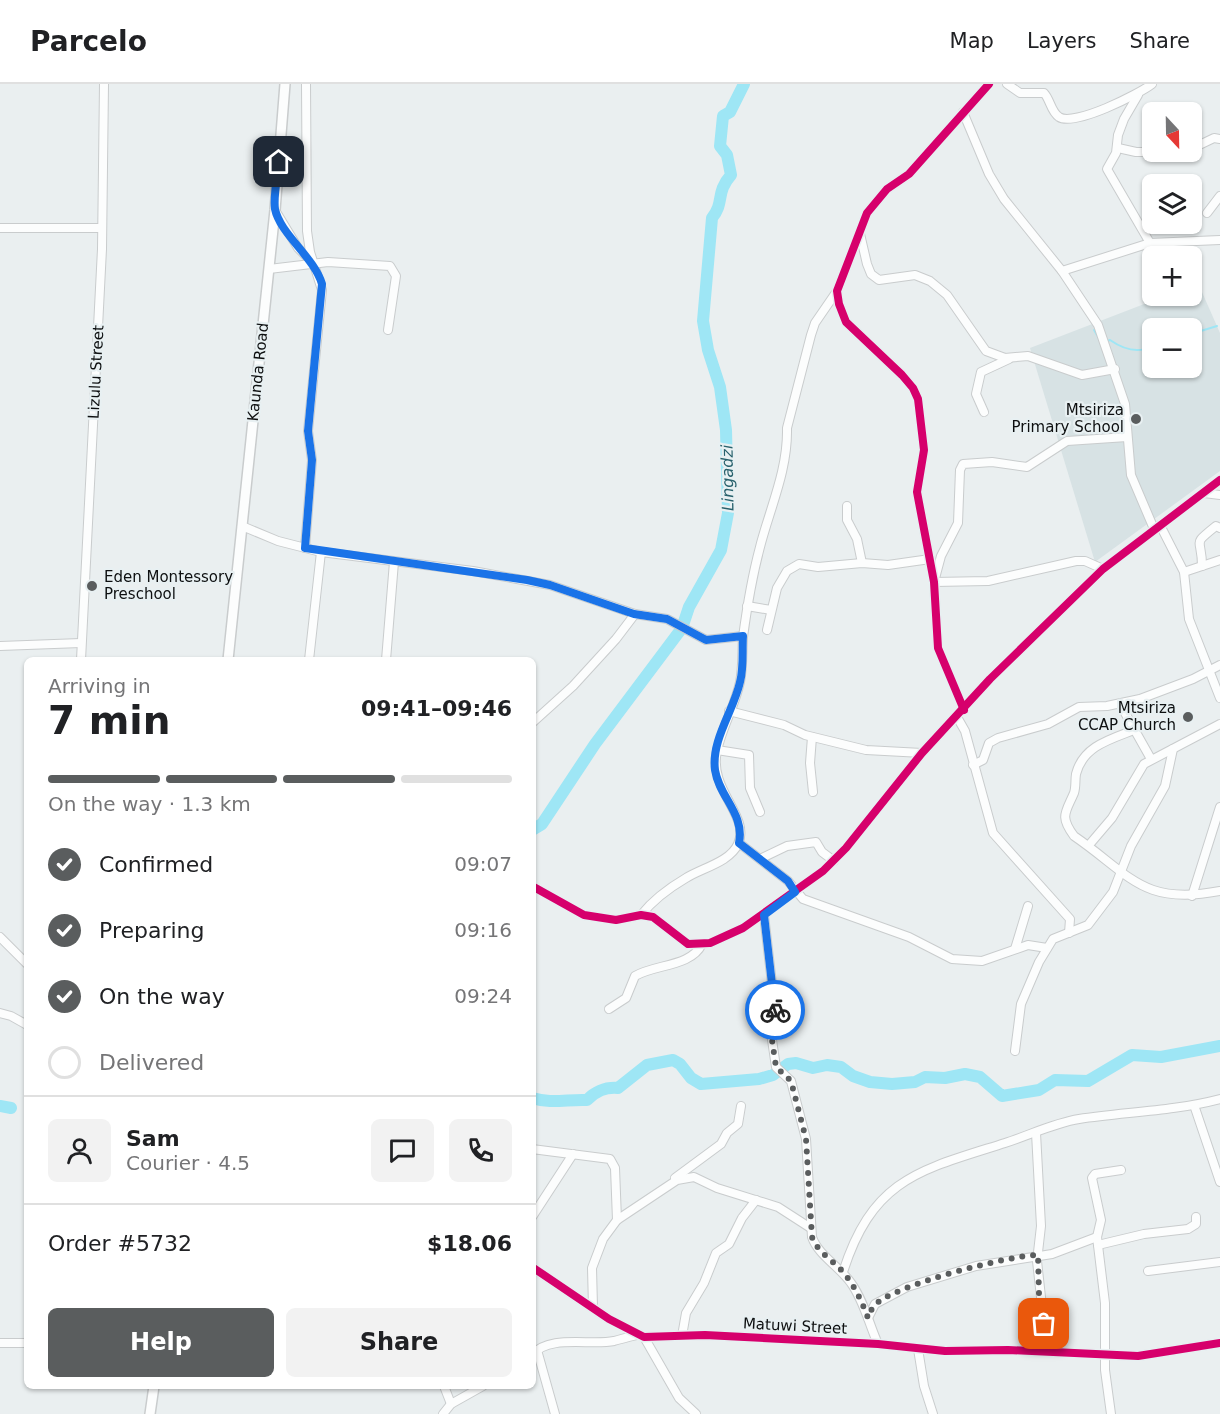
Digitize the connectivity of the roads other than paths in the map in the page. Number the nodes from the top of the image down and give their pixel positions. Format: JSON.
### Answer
{"nodes":[{"id":1,"x":104,"y":84,"type":"edge"},
{"id":2,"x":285,"y":84,"type":"edge"},
{"id":3,"x":306,"y":84,"type":"edge"},
{"id":4,"x":989,"y":84,"type":"edge"},
{"id":5,"x":1007,"y":84,"type":"edge"},
{"id":6,"x":1152,"y":84,"type":"edge"},
{"id":7,"x":1138,"y":95,"type":"junction"},
{"id":8,"x":963,"y":112,"type":"junction"},
{"id":9,"x":1220,"y":140,"type":"edge"},
{"id":10,"x":1202,"y":144,"type":"edge"},
{"id":11,"x":1118,"y":148,"type":"junction"},
{"id":12,"x":1142,"y":152,"type":"edge"},
{"id":13,"x":1220,"y":196,"type":"edge"},
{"id":14,"x":275,"y":210,"type":"junction"},
{"id":15,"x":1207,"y":213,"type":"dead end"},
{"id":16,"x":0,"y":228,"type":"edge"},
{"id":17,"x":102,"y":228,"type":"junction"},
{"id":18,"x":860,"y":230,"type":"junction"},
{"id":19,"x":1220,"y":240,"type":"edge"},
{"id":20,"x":1150,"y":243,"type":"junction"},
{"id":21,"x":314,"y":264,"type":"junction"},
{"id":22,"x":269,"y":269,"type":"junction"},
{"id":23,"x":1062,"y":271,"type":"junction"},
{"id":24,"x":837,"y":291,"type":"junction"},
{"id":25,"x":388,"y":330,"type":"dead end"},
{"id":26,"x":1011,"y":358,"type":"junction"},
{"id":27,"x":1115,"y":369,"type":"junction"},
{"id":28,"x":984,"y":412,"type":"dead end"},
{"id":29,"x":1127,"y":437,"type":"junction"},
{"id":30,"x":1220,"y":480,"type":"edge"},
{"id":31,"x":1204,"y":492,"type":"junction"},
{"id":32,"x":1220,"y":495,"type":"edge"},
{"id":33,"x":847,"y":506,"type":"dead end"},
{"id":34,"x":242,"y":526,"type":"junction"},
{"id":35,"x":1157,"y":527,"type":"junction"},
{"id":36,"x":1220,"y":528,"type":"edge"},
{"id":37,"x":305,"y":548,"type":"junction"},
{"id":38,"x":321,"y":552,"type":"junction"},
{"id":39,"x":930,"y":559,"type":"junction"},
{"id":40,"x":1220,"y":560,"type":"edge"},
{"id":41,"x":394,"y":562,"type":"junction"},
{"id":42,"x":862,"y":563,"type":"junction"},
{"id":43,"x":1202,"y":566,"type":"junction"},
{"id":44,"x":1103,"y":569,"type":"junction"},
{"id":45,"x":1184,"y":572,"type":"junction"},
{"id":46,"x":934,"y":582,"type":"junction"},
{"id":47,"x":747,"y":606,"type":"junction"},
{"id":48,"x":771,"y":610,"type":"junction"},
{"id":49,"x":634,"y":614,"type":"junction"},
{"id":50,"x":767,"y":630,"type":"dead end"},
{"id":51,"x":743,"y":636,"type":"junction"},
{"id":52,"x":81,"y":644,"type":"junction"},
{"id":53,"x":0,"y":646,"type":"edge"},
{"id":54,"x":81,"y":657,"type":"edge"},
{"id":55,"x":228,"y":657,"type":"edge"},
{"id":56,"x":309,"y":657,"type":"edge"},
{"id":57,"x":386,"y":657,"type":"edge"},
{"id":58,"x":1220,"y":665,"type":"edge"},
{"id":59,"x":1209,"y":671,"type":"junction"},
{"id":60,"x":1220,"y":698,"type":"edge"},
{"id":61,"x":1120,"y":704,"type":"junction"},
{"id":62,"x":964,"y":710,"type":"junction"},
{"id":63,"x":729,"y":711,"type":"junction"},
{"id":64,"x":957,"y":717,"type":"junction"},
{"id":65,"x":536,"y":719,"type":"edge"},
{"id":66,"x":1220,"y":724,"type":"edge"},
{"id":67,"x":1134,"y":730,"type":"junction"},
{"id":68,"x":812,"y":737,"type":"junction"},
{"id":69,"x":1173,"y":749,"type":"junction"},
{"id":70,"x":717,"y":750,"type":"junction"},
{"id":71,"x":922,"y":753,"type":"junction"},
{"id":72,"x":1151,"y":759,"type":"junction"},
{"id":73,"x":972,"y":765,"type":"junction"},
{"id":74,"x":813,"y":792,"type":"dead end"},
{"id":75,"x":1220,"y":807,"type":"edge"},
{"id":76,"x":760,"y":812,"type":"dead end"},
{"id":77,"x":739,"y":843,"type":"junction"},
{"id":78,"x":1089,"y":845,"type":"junction"},
{"id":79,"x":762,"y":858,"type":"junction"},
{"id":80,"x":834,"y":861,"type":"junction"},
{"id":81,"x":1120,"y":872,"type":"junction"},
{"id":82,"x":536,"y":888,"type":"edge"},
{"id":83,"x":1220,"y":891,"type":"edge"},
{"id":84,"x":795,"y":892,"type":"junction"},
{"id":85,"x":1192,"y":896,"type":"junction"},
{"id":86,"x":1028,"y":906,"type":"dead end"},
{"id":87,"x":641,"y":915,"type":"junction"},
{"id":88,"x":764,"y":915,"type":"junction"},
{"id":89,"x":1069,"y":933,"type":"junction"},
{"id":90,"x":0,"y":937,"type":"edge"},
{"id":91,"x":702,"y":944,"type":"junction"},
{"id":92,"x":1047,"y":948,"type":"junction"},
{"id":93,"x":1016,"y":949,"type":"junction"},
{"id":94,"x":24,"y":961,"type":"edge"},
{"id":95,"x":609,"y":1009,"type":"dead end"},
{"id":96,"x":0,"y":1013,"type":"edge"},
{"id":97,"x":24,"y":1024,"type":"edge"},
{"id":98,"x":1016,"y":1051,"type":"dead end"},
{"id":99,"x":1220,"y":1099,"type":"edge"},
{"id":100,"x":1194,"y":1105,"type":"junction"},
{"id":101,"x":741,"y":1107,"type":"dead end"},
{"id":102,"x":1036,"y":1133,"type":"junction"},
{"id":103,"x":536,"y":1149,"type":"edge"},
{"id":104,"x":573,"y":1154,"type":"junction"},
{"id":105,"x":1121,"y":1170,"type":"dead end"},
{"id":106,"x":1220,"y":1182,"type":"edge"},
{"id":107,"x":667,"y":1185,"type":"junction"},
{"id":108,"x":756,"y":1200,"type":"junction"},
{"id":109,"x":536,"y":1210,"type":"edge"},
{"id":110,"x":1196,"y":1217,"type":"dead end"},
{"id":111,"x":617,"y":1220,"type":"junction"},
{"id":112,"x":809,"y":1227,"type":"junction"},
{"id":113,"x":1097,"y":1241,"type":"junction"},
{"id":114,"x":1038,"y":1255,"type":"junction"},
{"id":115,"x":1220,"y":1262,"type":"edge"},
{"id":116,"x":536,"y":1270,"type":"edge"},
{"id":117,"x":1148,"y":1271,"type":"dead end"},
{"id":118,"x":843,"y":1272,"type":"junction"},
{"id":119,"x":593,"y":1307,"type":"junction"},
{"id":120,"x":868,"y":1318,"type":"junction"},
{"id":121,"x":1044,"y":1324,"type":"dead end"},
{"id":122,"x":640,"y":1336,"type":"junction"},
{"id":123,"x":682,"y":1336,"type":"junction"},
{"id":124,"x":0,"y":1343,"type":"edge"},
{"id":125,"x":24,"y":1343,"type":"edge"},
{"id":126,"x":1220,"y":1343,"type":"edge"},
{"id":127,"x":878,"y":1344,"type":"junction"},
{"id":128,"x":918,"y":1349,"type":"junction"},
{"id":129,"x":536,"y":1352,"type":"edge"},
{"id":130,"x":536,"y":1355,"type":"edge"},
{"id":131,"x":1105,"y":1355,"type":"junction"},
{"id":132,"x":154,"y":1389,"type":"edge"},
{"id":133,"x":445,"y":1389,"type":"edge"},
{"id":134,"x":478,"y":1389,"type":"edge"},
{"id":135,"x":451,"y":1404,"type":"junction"},
{"id":136,"x":150,"y":1414,"type":"edge"},
{"id":137,"x":443,"y":1414,"type":"edge"},
{"id":138,"x":555,"y":1414,"type":"edge"},
{"id":139,"x":696,"y":1414,"type":"edge"},
{"id":140,"x":932,"y":1414,"type":"edge"},
{"id":141,"x":1111,"y":1414,"type":"edge"}],
"edges":[{"from":1,"to":17,"type":"street","name":"Lizulu Street"},
{"from":2,"to":14,"type":"main road","name":"Kaunda Road"},
{"from":3,"to":21,"type":"street"},
{"from":4,"to":8,"type":"street"},
{"from":5,"to":7,"type":"street"},
{"from":6,"to":7,"type":"street"},
{"from":7,"to":11,"type":"street"},
{"from":8,"to":18,"type":"street"},
{"from":8,"to":23,"type":"street"},
{"from":9,"to":10,"type":"street"},
{"from":11,"to":12,"type":"street"},
{"from":11,"to":20,"type":"street"},
{"from":13,"to":15,"type":"street"},
{"from":14,"to":21,"type":"street"},
{"from":14,"to":22,"type":"main road","name":"Kaunda Road"},
{"from":16,"to":17,"type":"street"},
{"from":17,"to":52,"type":"street","name":"Lizulu Street"},
{"from":18,"to":24,"type":"street"},
{"from":18,"to":26,"type":"street"},
{"from":19,"to":20,"type":"street"},
{"from":20,"to":23,"type":"street"},
{"from":21,"to":22,"type":"street"},
{"from":21,"to":25,"type":"street"},
{"from":21,"to":37,"type":"street"},
{"from":22,"to":34,"type":"main road","name":"Kaunda Road"},
{"from":23,"to":27,"type":"street"},
{"from":24,"to":39,"type":"street"},
{"from":24,"to":47,"type":"street"},
{"from":26,"to":27,"type":"street"},
{"from":26,"to":28,"type":"street"},
{"from":27,"to":29,"type":"street"},
{"from":29,"to":35,"type":"street"},
{"from":29,"to":46,"type":"street"},
{"from":30,"to":31,"type":"street"},
{"from":31,"to":32,"type":"street"},
{"from":31,"to":35,"type":"street"},
{"from":33,"to":42,"type":"street"},
{"from":34,"to":37,"type":"street"},
{"from":34,"to":55,"type":"main road","name":"Kaunda Road"},
{"from":35,"to":44,"type":"street"},
{"from":35,"to":45,"type":"street"},
{"from":36,"to":43,"type":"street"},
{"from":37,"to":38,"type":"street"},
{"from":38,"to":41,"type":"street"},
{"from":38,"to":56,"type":"street"},
{"from":39,"to":42,"type":"street"},
{"from":39,"to":46,"type":"street"},
{"from":40,"to":43,"type":"street"},
{"from":41,"to":49,"type":"street"},
{"from":41,"to":57,"type":"street"},
{"from":42,"to":48,"type":"street"},
{"from":43,"to":45,"type":"street"},
{"from":44,"to":46,"type":"street"},
{"from":44,"to":62,"type":"street"},
{"from":45,"to":59,"type":"street"},
{"from":46,"to":62,"type":"street"},
{"from":47,"to":48,"type":"street"},
{"from":47,"to":51,"type":"street"},
{"from":48,"to":50,"type":"street"},
{"from":49,"to":51,"type":"street"},
{"from":49,"to":65,"type":"street"},
{"from":51,"to":63,"type":"street"},
{"from":52,"to":53,"type":"street"},
{"from":52,"to":54,"type":"street","name":"Lizulu Street"},
{"from":58,"to":59,"type":"street"},
{"from":59,"to":60,"type":"street"},
{"from":59,"to":61,"type":"street"},
{"from":61,"to":67,"type":"street"},
{"from":61,"to":73,"type":"street"},
{"from":62,"to":64,"type":"street"},
{"from":63,"to":68,"type":"street"},
{"from":63,"to":70,"type":"street"},
{"from":64,"to":71,"type":"street"},
{"from":64,"to":73,"type":"street"},
{"from":66,"to":69,"type":"street"},
{"from":67,"to":72,"type":"street"},
{"from":67,"to":78,"type":"street"},
{"from":68,"to":71,"type":"street"},
{"from":68,"to":74,"type":"street"},
{"from":69,"to":72,"type":"street"},
{"from":69,"to":81,"type":"street"},
{"from":70,"to":76,"type":"street"},
{"from":70,"to":77,"type":"street"},
{"from":71,"to":80,"type":"street"},
{"from":72,"to":78,"type":"street"},
{"from":73,"to":89,"type":"street"},
{"from":75,"to":85,"type":"street"},
{"from":77,"to":79,"type":"street"},
{"from":77,"to":87,"type":"street"},
{"from":78,"to":81,"type":"street"},
{"from":79,"to":80,"type":"street"},
{"from":79,"to":84,"type":"street"},
{"from":80,"to":84,"type":"street"},
{"from":81,"to":85,"type":"street"},
{"from":81,"to":89,"type":"street"},
{"from":82,"to":87,"type":"street"},
{"from":83,"to":85,"type":"street"},
{"from":84,"to":88,"type":"street"},
{"from":84,"to":93,"type":"street"},
{"from":86,"to":93,"type":"street"},
{"from":87,"to":91,"type":"street"},
{"from":88,"to":91,"type":"street"},
{"from":88,"to":112,"type":"street"},
{"from":89,"to":92,"type":"street"},
{"from":90,"to":94,"type":"street"},
{"from":91,"to":95,"type":"street"},
{"from":92,"to":93,"type":"street"},
{"from":92,"to":98,"type":"street"},
{"from":96,"to":97,"type":"street"},
{"from":99,"to":100,"type":"street"},
{"from":100,"to":102,"type":"street"},
{"from":100,"to":106,"type":"street"},
{"from":101,"to":107,"type":"street"},
{"from":102,"to":114,"type":"street"},
{"from":102,"to":118,"type":"street"},
{"from":103,"to":104,"type":"street"},
{"from":104,"to":109,"type":"street"},
{"from":104,"to":111,"type":"street"},
{"from":105,"to":113,"type":"street"},
{"from":107,"to":108,"type":"street"},
{"from":107,"to":111,"type":"street"},
{"from":108,"to":112,"type":"street"},
{"from":108,"to":123,"type":"street"},
{"from":110,"to":113,"type":"street"},
{"from":111,"to":119,"type":"street"},
{"from":112,"to":118,"type":"street"},
{"from":113,"to":114,"type":"street"},
{"from":113,"to":131,"type":"street"},
{"from":114,"to":120,"type":"street"},
{"from":114,"to":121,"type":"street"},
{"from":115,"to":117,"type":"street"},
{"from":116,"to":119,"type":"street"},
{"from":118,"to":120,"type":"street"},
{"from":119,"to":122,"type":"street"},
{"from":120,"to":127,"type":"street"},
{"from":122,"to":123,"type":"street","name":"Matuwi Street"},
{"from":122,"to":129,"type":"street","name":"Matuwi Street"},
{"from":122,"to":139,"type":"street"},
{"from":123,"to":127,"type":"street","name":"Matuwi Street"},
{"from":124,"to":125,"type":"street"},
{"from":126,"to":131,"type":"street","name":"Matuwi Street"},
{"from":127,"to":128,"type":"street","name":"Matuwi Street"},
{"from":128,"to":131,"type":"street","name":"Matuwi Street"},
{"from":128,"to":140,"type":"street"},
{"from":130,"to":138,"type":"street"},
{"from":131,"to":141,"type":"street"},
{"from":132,"to":136,"type":"main road"},
{"from":133,"to":135,"type":"street"},
{"from":134,"to":135,"type":"street"},
{"from":135,"to":137,"type":"street"}]}
